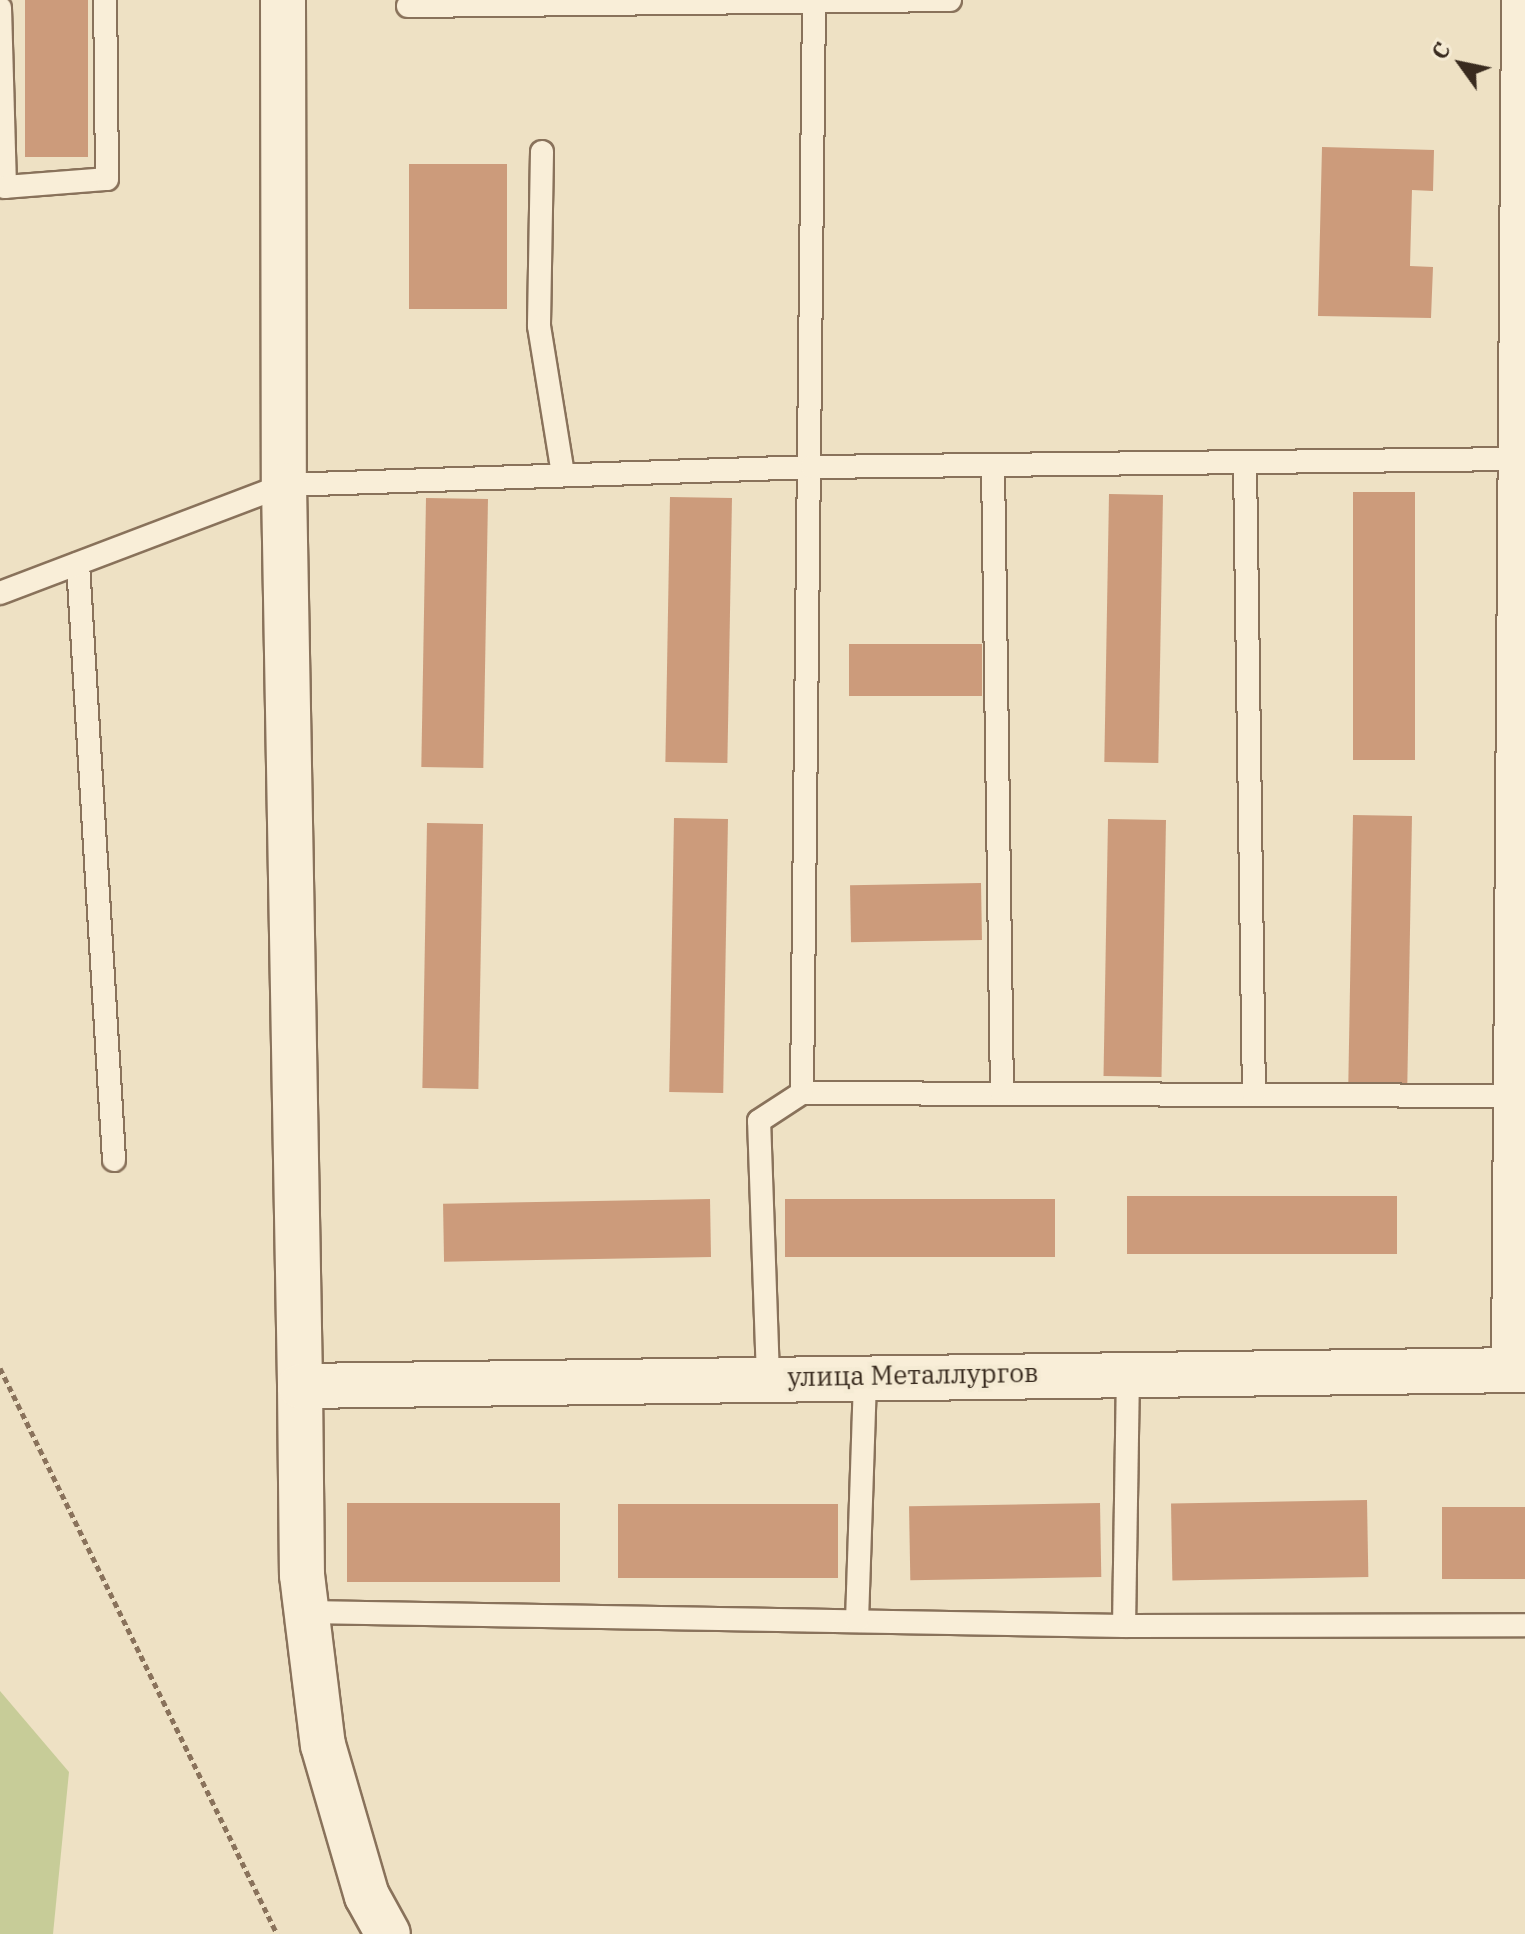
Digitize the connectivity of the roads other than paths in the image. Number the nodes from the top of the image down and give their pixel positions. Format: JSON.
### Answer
{"nodes":[{"id":1,"x":105,"y":0,"type":"edge"},
{"id":2,"x":283,"y":0,"type":"edge"},
{"id":3,"x":950,"y":0,"type":"edge"},
{"id":4,"x":1524,"y":0,"type":"edge"},
{"id":5,"x":814,"y":1,"type":"edge"},
{"id":6,"x":408,"y":6,"type":"dead end"},
{"id":7,"x":0,"y":8,"type":"edge"},
{"id":8,"x":542,"y":152,"type":"dead end"},
{"id":9,"x":2,"y":193,"type":"edge"},
{"id":10,"x":1520,"y":459,"type":"junction"},
{"id":11,"x":1245,"y":462,"type":"junction"},
{"id":12,"x":993,"y":465,"type":"junction"},
{"id":13,"x":812,"y":467,"type":"junction"},
{"id":14,"x":563,"y":475,"type":"junction"},
{"id":15,"x":284,"y":485,"type":"junction"},
{"id":16,"x":78,"y":564,"type":"junction"},
{"id":17,"x":0,"y":593,"type":"edge"},
{"id":18,"x":1521,"y":1030,"type":"edge"},
{"id":19,"x":802,"y":1093,"type":"junction"},
{"id":20,"x":1002,"y":1094,"type":"junction"},
{"id":21,"x":1254,"y":1095,"type":"junction"},
{"id":22,"x":1516,"y":1096,"type":"junction"},
{"id":23,"x":114,"y":1160,"type":"dead end"},
{"id":24,"x":1519,"y":1370,"type":"edge"},
{"id":25,"x":1128,"y":1373,"type":"junction"},
{"id":26,"x":865,"y":1376,"type":"junction"},
{"id":27,"x":768,"y":1377,"type":"junction"},
{"id":28,"x":300,"y":1386,"type":"junction"},
{"id":29,"x":307,"y":1612,"type":"junction"},
{"id":30,"x":857,"y":1621,"type":"junction"},
{"id":31,"x":1525,"y":1625,"type":"edge"},
{"id":32,"x":1124,"y":1626,"type":"junction"},
{"id":33,"x":388,"y":1934,"type":"edge"}],
"edges":[{"from":1,"to":9,"type":"lane"},
{"from":2,"to":15,"type":"main road"},
{"from":3,"to":5,"type":"lane"},
{"from":4,"to":10,"type":"main road"},
{"from":5,"to":6,"type":"lane"},
{"from":5,"to":13,"type":"lane"},
{"from":7,"to":9,"type":"lane"},
{"from":8,"to":14,"type":"lane"},
{"from":10,"to":11,"type":"lane"},
{"from":10,"to":18,"type":"main road"},
{"from":11,"to":12,"type":"lane"},
{"from":11,"to":21,"type":"lane"},
{"from":12,"to":13,"type":"lane"},
{"from":12,"to":20,"type":"lane"},
{"from":13,"to":14,"type":"lane"},
{"from":13,"to":19,"type":"lane"},
{"from":14,"to":15,"type":"lane"},
{"from":15,"to":16,"type":"lane"},
{"from":15,"to":28,"type":"main road"},
{"from":16,"to":17,"type":"lane"},
{"from":16,"to":23,"type":"lane"},
{"from":18,"to":22,"type":"main road"},
{"from":19,"to":20,"type":"lane"},
{"from":19,"to":27,"type":"lane"},
{"from":20,"to":21,"type":"lane"},
{"from":21,"to":22,"type":"lane"},
{"from":22,"to":24,"type":"main road"},
{"from":24,"to":25,"type":"main road","name":"улица Металлургов"},
{"from":25,"to":26,"type":"main road","name":"улица Металлургов"},
{"from":25,"to":32,"type":"lane"},
{"from":26,"to":27,"type":"main road","name":"улица Металлургов"},
{"from":26,"to":30,"type":"lane"},
{"from":27,"to":28,"type":"main road","name":"улица Металлургов"},
{"from":28,"to":29,"type":"main road"},
{"from":29,"to":30,"type":"lane"},
{"from":29,"to":33,"type":"main road"},
{"from":30,"to":32,"type":"lane"},
{"from":31,"to":32,"type":"lane"}]}
